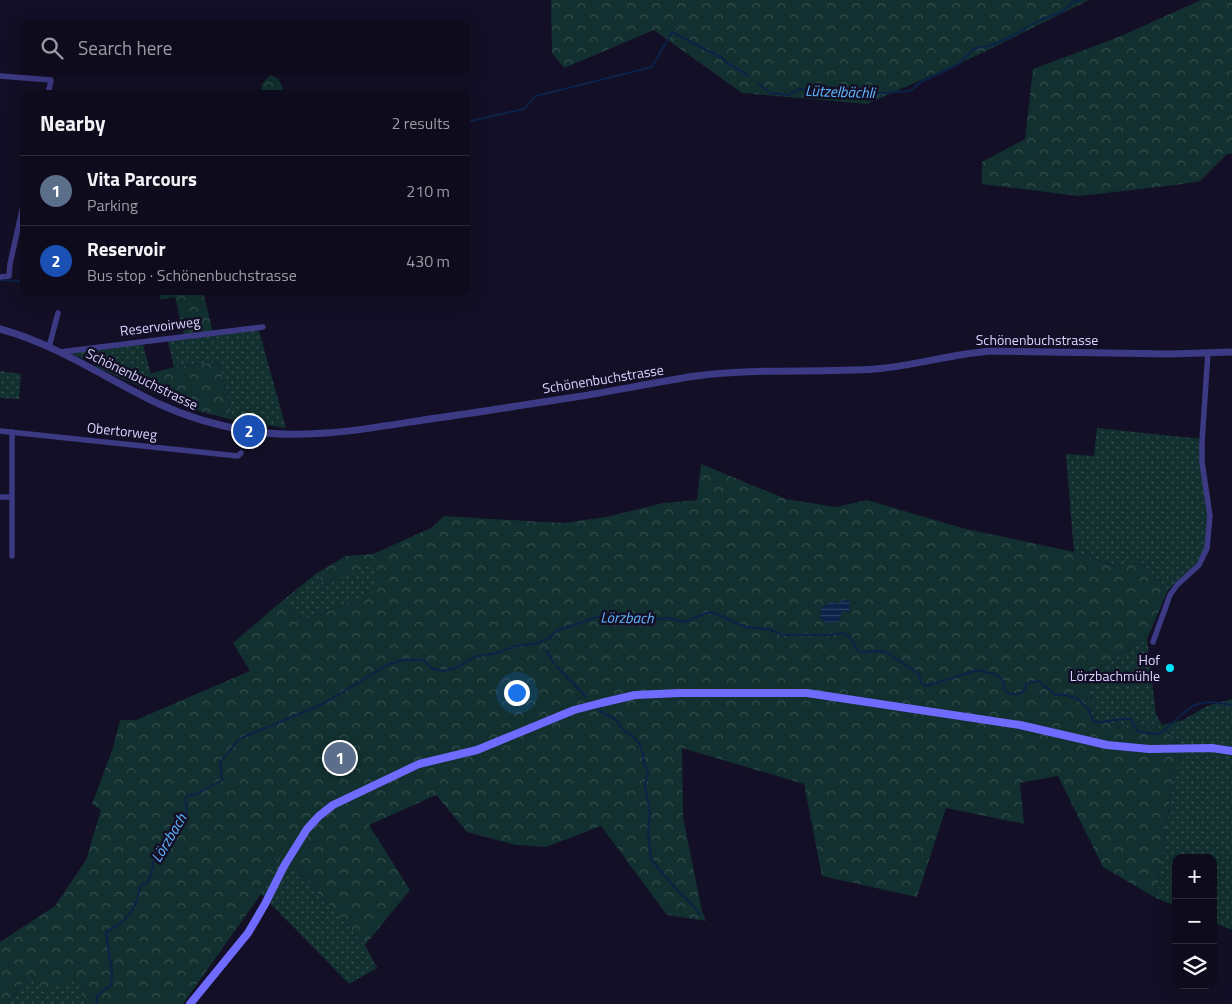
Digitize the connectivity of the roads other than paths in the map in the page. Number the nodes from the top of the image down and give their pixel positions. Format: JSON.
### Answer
{"nodes":[{"id":1,"x":0,"y":76,"type":"edge"},
{"id":2,"x":49,"y":90,"type":"edge"},
{"id":3,"x":20,"y":220,"type":"edge"},
{"id":4,"x":0,"y":277,"type":"edge"},
{"id":5,"x":58,"y":313,"type":"dead end"},
{"id":6,"x":263,"y":327,"type":"dead end"},
{"id":7,"x":0,"y":329,"type":"edge"},
{"id":8,"x":49,"y":347,"type":"junction"},
{"id":9,"x":60,"y":352,"type":"junction"},
{"id":10,"x":1208,"y":352,"type":"junction"},
{"id":11,"x":1232,"y":352,"type":"edge"},
{"id":12,"x":0,"y":431,"type":"edge"},
{"id":13,"x":12,"y":432,"type":"junction"},
{"id":14,"x":241,"y":453,"type":"dead end"},
{"id":15,"x":0,"y":497,"type":"edge"},
{"id":16,"x":11,"y":497,"type":"junction"},
{"id":17,"x":12,"y":556,"type":"dead end"},
{"id":18,"x":1153,"y":642,"type":"dead end"},
{"id":19,"x":1232,"y":751,"type":"edge"},
{"id":20,"x":190,"y":1004,"type":"edge"}],
"edges":[{"from":1,"to":2,"type":"street"},
{"from":3,"to":4,"type":"street"},
{"from":5,"to":8,"type":"street"},
{"from":6,"to":9,"type":"street","name":"Reservoirweg"},
{"from":7,"to":8,"type":"street","name":"Schönenbuchstrasse"},
{"from":8,"to":9,"type":"street","name":"Schönenbuchstrasse"},
{"from":9,"to":10,"type":"street","name":"Schönenbuchstrasse"},
{"from":10,"to":11,"type":"street","name":"Schönenbuchstrasse"},
{"from":10,"to":18,"type":"street"},
{"from":12,"to":13,"type":"street","name":"Obertorweg"},
{"from":13,"to":14,"type":"street","name":"Obertorweg"},
{"from":13,"to":16,"type":"street"},
{"from":15,"to":16,"type":"street"},
{"from":16,"to":17,"type":"street"},
{"from":19,"to":20,"type":"main road"}]}
